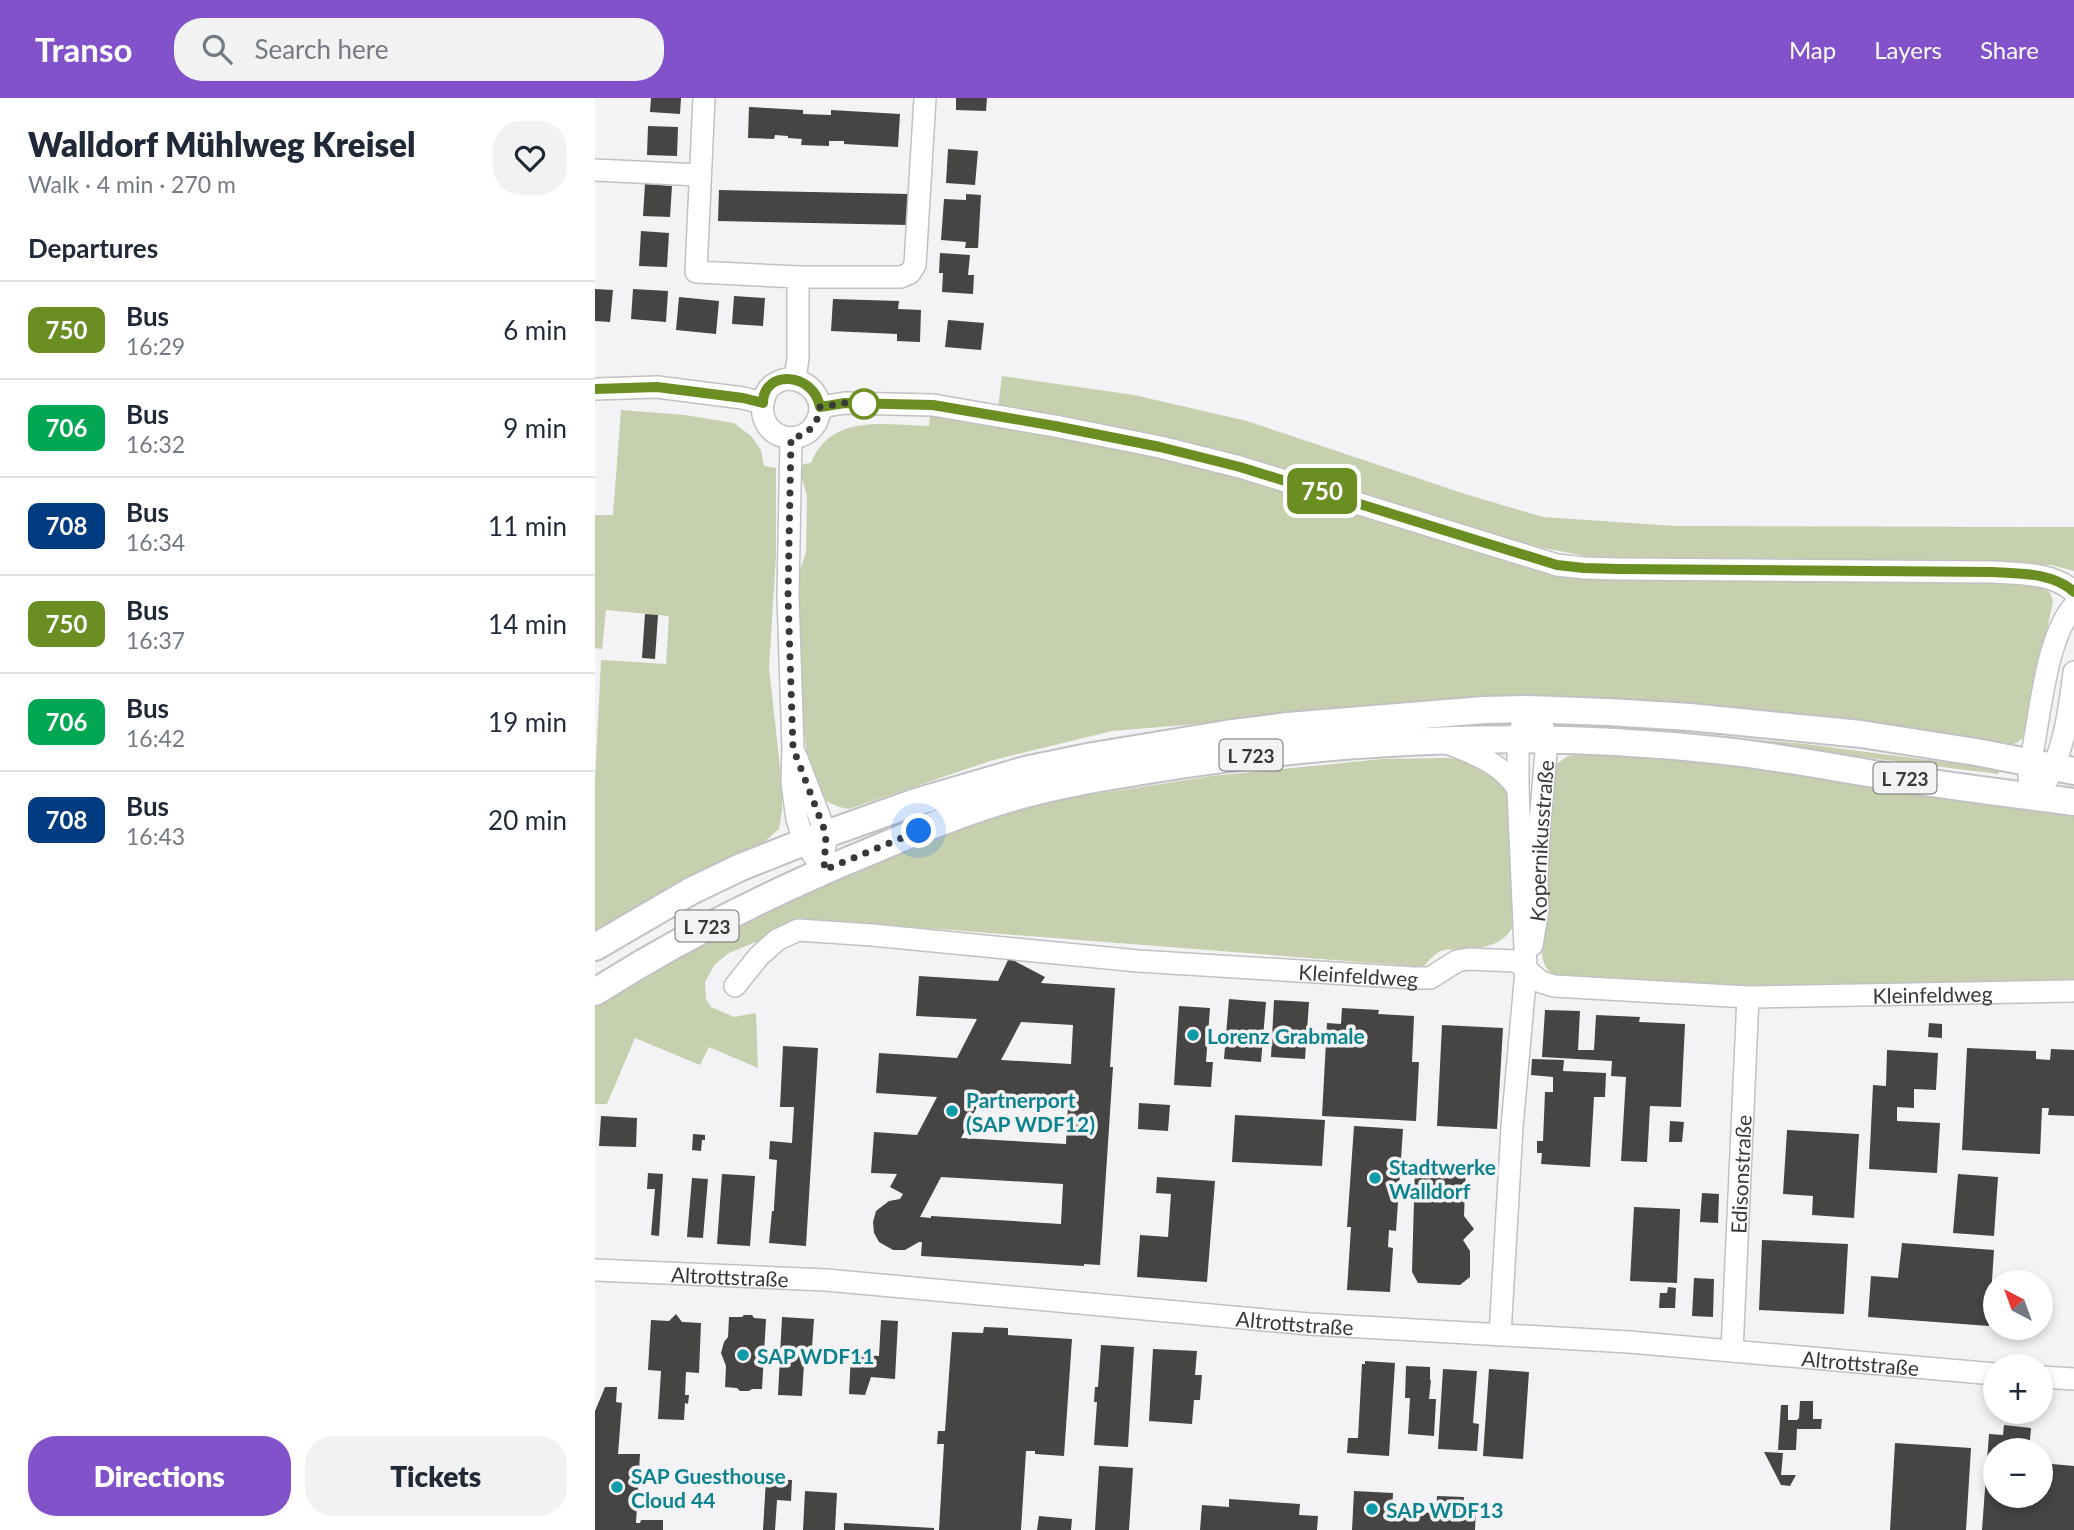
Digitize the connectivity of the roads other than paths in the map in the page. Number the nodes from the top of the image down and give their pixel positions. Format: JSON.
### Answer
{"nodes":[{"id":1,"x":704,"y":98,"type":"edge"},
{"id":2,"x":925,"y":98,"type":"edge"},
{"id":3,"x":595,"y":170,"type":"edge"},
{"id":4,"x":699,"y":175,"type":"junction"},
{"id":5,"x":799,"y":277,"type":"junction"},
{"id":6,"x":795,"y":379,"type":"junction"},
{"id":7,"x":595,"y":389,"type":"edge"},
{"id":8,"x":763,"y":403,"type":"junction"},
{"id":9,"x":820,"y":407,"type":"junction"},
{"id":10,"x":791,"y":438,"type":"junction"},
{"id":11,"x":2074,"y":592,"type":"edge"},
{"id":12,"x":2074,"y":606,"type":"edge"},
{"id":13,"x":2074,"y":672,"type":"edge"},
{"id":14,"x":1532,"y":709,"type":"junction"},
{"id":15,"x":2071,"y":727,"type":"edge"},
{"id":16,"x":1518,"y":740,"type":"junction"},
{"id":17,"x":1548,"y":740,"type":"junction"},
{"id":18,"x":1441,"y":741,"type":"junction"},
{"id":19,"x":2052,"y":767,"type":"edge"},
{"id":20,"x":1518,"y":789,"type":"junction"},
{"id":21,"x":2034,"y":797,"type":"junction"},
{"id":22,"x":2074,"y":802,"type":"edge"},
{"id":23,"x":815,"y":838,"type":"junction"},
{"id":24,"x":824,"y":870,"type":"junction"},
{"id":25,"x":595,"y":947,"type":"edge"},
{"id":26,"x":1526,"y":971,"type":"junction"},
{"id":27,"x":735,"y":986,"type":"dead end"},
{"id":28,"x":595,"y":992,"type":"edge"},
{"id":29,"x":2074,"y":992,"type":"edge"},
{"id":30,"x":1748,"y":997,"type":"junction"},
{"id":31,"x":595,"y":1270,"type":"edge"},
{"id":32,"x":1500,"y":1335,"type":"junction"},
{"id":33,"x":1732,"y":1351,"type":"junction"},
{"id":34,"x":1983,"y":1373,"type":"edge"},
{"id":35,"x":2053,"y":1378,"type":"edge"},
{"id":36,"x":2074,"y":1379,"type":"edge"}],
"edges":[{"from":1,"to":4,"type":"street"},
{"from":2,"to":5,"type":"street"},
{"from":3,"to":4,"type":"street"},
{"from":4,"to":5,"type":"street"},
{"from":5,"to":6,"type":"street"},
{"from":6,"to":8,"type":"street"},
{"from":6,"to":9,"type":"street"},
{"from":7,"to":8,"type":"street"},
{"from":8,"to":10,"type":"street"},
{"from":9,"to":10,"type":"street"},
{"from":9,"to":11,"type":"street"},
{"from":10,"to":23,"type":"street"},
{"from":12,"to":19,"type":"street"},
{"from":13,"to":15,"type":"street"},
{"from":14,"to":16,"type":"street","name":"Kopernikusstraße"},
{"from":14,"to":17,"type":"street","name":"Kopernikusstraße"},
{"from":14,"to":19,"type":"main road","number":"L 723"},
{"from":14,"to":23,"type":"main road","number":"L 723"},
{"from":15,"to":19,"type":"street"},
{"from":16,"to":17,"type":"main road","number":"L 723"},
{"from":16,"to":18,"type":"main road","number":"L 723"},
{"from":16,"to":20,"type":"street","name":"Kopernikusstraße"},
{"from":17,"to":21,"type":"main road","number":"L 723"},
{"from":17,"to":26,"type":"street","name":"Kopernikusstraße"},
{"from":18,"to":20,"type":"street","name":"Kopernikusstraße"},
{"from":18,"to":24,"type":"main road","number":"L 723"},
{"from":19,"to":21,"type":"street"},
{"from":20,"to":26,"type":"street","name":"Kopernikusstraße"},
{"from":21,"to":22,"type":"main road","number":"L 723"},
{"from":23,"to":24,"type":"street"},
{"from":23,"to":25,"type":"main road","number":"L 723"},
{"from":24,"to":28,"type":"main road","number":"L 723"},
{"from":26,"to":27,"type":"street","name":"Kleinfeldweg"},
{"from":26,"to":30,"type":"street","name":"Kleinfeldweg"},
{"from":26,"to":32,"type":"street","name":"Kopernikusstraße"},
{"from":29,"to":30,"type":"street","name":"Kleinfeldweg"},
{"from":30,"to":33,"type":"street","name":"Edisonstraße"},
{"from":31,"to":32,"type":"street","name":"Altrottstraße"},
{"from":32,"to":33,"type":"street","name":"Altrottstraße"},
{"from":33,"to":34,"type":"street","name":"Altrottstraße"},
{"from":35,"to":36,"type":"street"}]}
